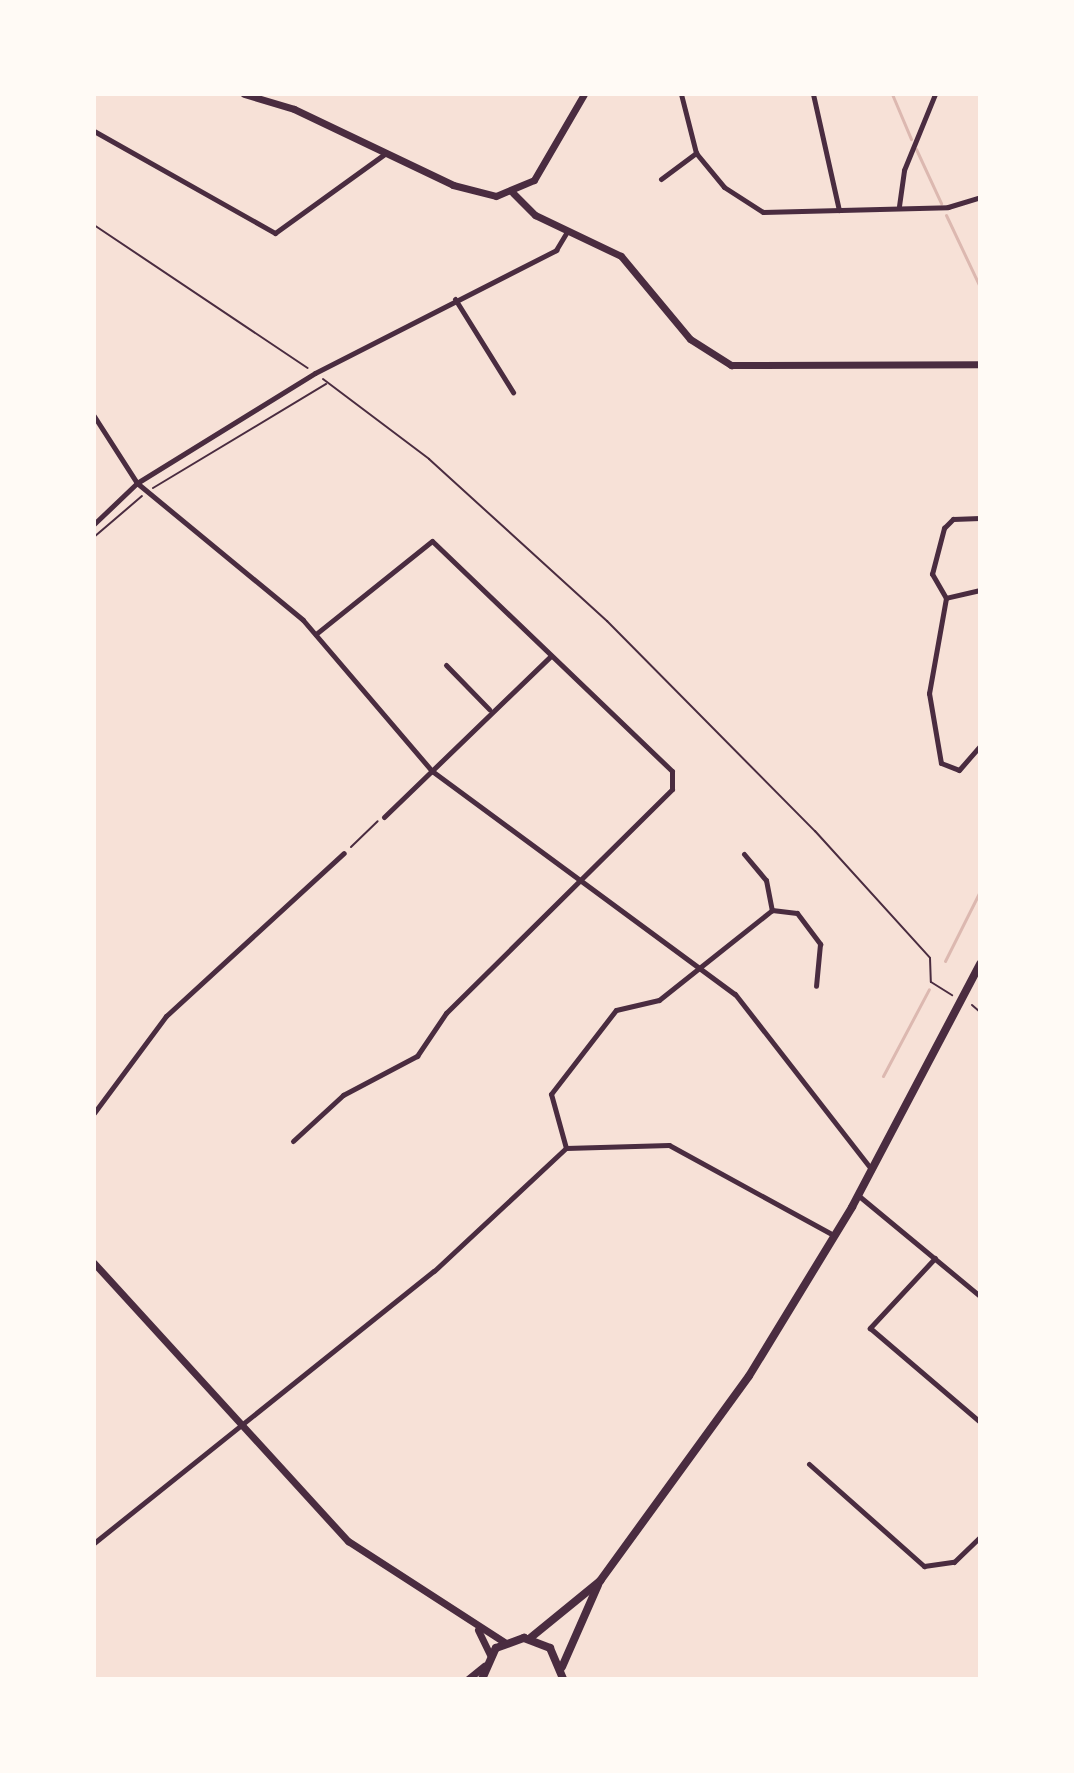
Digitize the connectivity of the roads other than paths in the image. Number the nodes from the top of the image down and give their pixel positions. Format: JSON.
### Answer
{"nodes":[{"id":1,"x":244,"y":94,"type":"edge"},
{"id":2,"x":584,"y":94,"type":"edge"},
{"id":3,"x":681,"y":94,"type":"edge"},
{"id":4,"x":813,"y":94,"type":"edge"},
{"id":5,"x":935,"y":94,"type":"edge"},
{"id":6,"x":94,"y":131,"type":"edge"},
{"id":7,"x":386,"y":153,"type":"junction"},
{"id":8,"x":696,"y":153,"type":"junction"},
{"id":9,"x":661,"y":179,"type":"dead end"},
{"id":10,"x":513,"y":193,"type":"junction"},
{"id":11,"x":980,"y":197,"type":"edge"},
{"id":12,"x":899,"y":206,"type":"junction"},
{"id":13,"x":839,"y":210,"type":"junction"},
{"id":14,"x":568,"y":230,"type":"junction"},
{"id":15,"x":455,"y":299,"type":"junction"},
{"id":16,"x":980,"y":364,"type":"edge"},
{"id":17,"x":513,"y":392,"type":"dead end"},
{"id":18,"x":94,"y":416,"type":"edge"},
{"id":19,"x":137,"y":483,"type":"junction"},
{"id":20,"x":980,"y":518,"type":"edge"},
{"id":21,"x":94,"y":524,"type":"edge"},
{"id":22,"x":980,"y":590,"type":"edge"},
{"id":23,"x":946,"y":598,"type":"junction"},
{"id":24,"x":316,"y":634,"type":"junction"},
{"id":25,"x":551,"y":656,"type":"junction"},
{"id":26,"x":446,"y":665,"type":"dead end"},
{"id":27,"x":489,"y":709,"type":"junction"},
{"id":28,"x":980,"y":746,"type":"edge"},
{"id":29,"x":978,"y":754,"type":"edge"},
{"id":30,"x":432,"y":771,"type":"junction"},
{"id":31,"x":384,"y":817,"type":"road end"},
{"id":32,"x":344,"y":853,"type":"road end"},
{"id":33,"x":744,"y":854,"type":"dead end"},
{"id":34,"x":580,"y":879,"type":"junction"},
{"id":35,"x":772,"y":910,"type":"junction"},
{"id":36,"x":980,"y":964,"type":"edge"},
{"id":37,"x":703,"y":967,"type":"junction"},
{"id":38,"x":977,"y":978,"type":"edge"},
{"id":39,"x":816,"y":986,"type":"dead end"},
{"id":40,"x":94,"y":1113,"type":"edge"},
{"id":41,"x":293,"y":1141,"type":"dead end"},
{"id":42,"x":566,"y":1148,"type":"junction"},
{"id":43,"x":872,"y":1170,"type":"junction"},
{"id":44,"x":858,"y":1195,"type":"junction"},
{"id":45,"x":835,"y":1236,"type":"junction"},
{"id":46,"x":935,"y":1258,"type":"junction"},
{"id":47,"x":94,"y":1263,"type":"edge"},
{"id":48,"x":980,"y":1296,"type":"edge"},
{"id":49,"x":980,"y":1422,"type":"edge"},
{"id":50,"x":244,"y":1427,"type":"junction"},
{"id":51,"x":809,"y":1464,"type":"dead end"},
{"id":52,"x":980,"y":1537,"type":"edge"},
{"id":53,"x":94,"y":1543,"type":"edge"},
{"id":54,"x":600,"y":1581,"type":"junction"},
{"id":55,"x":477,"y":1628,"type":"junction"},
{"id":56,"x":529,"y":1639,"type":"junction"},
{"id":57,"x":504,"y":1642,"type":"junction"},
{"id":58,"x":490,"y":1655,"type":"junction"},
{"id":59,"x":484,"y":1666,"type":"junction"},
{"id":60,"x":562,"y":1668,"type":"junction"},
{"id":61,"x":468,"y":1679,"type":"edge"},
{"id":62,"x":482,"y":1679,"type":"edge"},
{"id":63,"x":563,"y":1679,"type":"edge"}],
"edges":[{"from":1,"to":7,"type":"street"},
{"from":2,"to":10,"type":"street"},
{"from":3,"to":8,"type":"street"},
{"from":4,"to":13,"type":"street"},
{"from":5,"to":12,"type":"street"},
{"from":6,"to":7,"type":"street"},
{"from":7,"to":10,"type":"street"},
{"from":8,"to":9,"type":"street"},
{"from":8,"to":13,"type":"street"},
{"from":10,"to":14,"type":"street"},
{"from":11,"to":12,"type":"street"},
{"from":12,"to":13,"type":"street"},
{"from":14,"to":15,"type":"street"},
{"from":14,"to":16,"type":"street"},
{"from":15,"to":17,"type":"street"},
{"from":15,"to":19,"type":"street"},
{"from":18,"to":19,"type":"street"},
{"from":19,"to":21,"type":"street"},
{"from":19,"to":24,"type":"street"},
{"from":20,"to":23,"type":"street"},
{"from":22,"to":23,"type":"street"},
{"from":23,"to":29,"type":"street"},
{"from":24,"to":25,"type":"street"},
{"from":24,"to":30,"type":"street"},
{"from":25,"to":27,"type":"street"},
{"from":25,"to":34,"type":"street"},
{"from":26,"to":27,"type":"street"},
{"from":27,"to":30,"type":"street"},
{"from":28,"to":29,"type":"street"},
{"from":30,"to":31,"type":"street"},
{"from":30,"to":34,"type":"street"},
{"from":32,"to":40,"type":"street"},
{"from":33,"to":35,"type":"street"},
{"from":34,"to":37,"type":"street"},
{"from":34,"to":41,"type":"street"},
{"from":35,"to":37,"type":"street"},
{"from":35,"to":39,"type":"street"},
{"from":36,"to":38,"type":"main road"},
{"from":37,"to":42,"type":"street"},
{"from":37,"to":43,"type":"street"},
{"from":38,"to":43,"type":"main road"},
{"from":42,"to":45,"type":"street"},
{"from":42,"to":50,"type":"street"},
{"from":43,"to":44,"type":"main road"},
{"from":44,"to":45,"type":"main road"},
{"from":44,"to":46,"type":"street"},
{"from":45,"to":54,"type":"main road"},
{"from":46,"to":48,"type":"street"},
{"from":46,"to":49,"type":"street"},
{"from":47,"to":50,"type":"street"},
{"from":50,"to":53,"type":"street"},
{"from":50,"to":55,"type":"street"},
{"from":51,"to":52,"type":"street"},
{"from":54,"to":56,"type":"main road"},
{"from":54,"to":60,"type":"main road"},
{"from":55,"to":57,"type":"street"},
{"from":55,"to":58,"type":"street"},
{"from":56,"to":57,"type":"main road"},
{"from":56,"to":60,"type":"main road"},
{"from":57,"to":58,"type":"main road"},
{"from":58,"to":59,"type":"main road"},
{"from":59,"to":61,"type":"street"},
{"from":59,"to":62,"type":"main road"},
{"from":60,"to":63,"type":"main road"}]}
